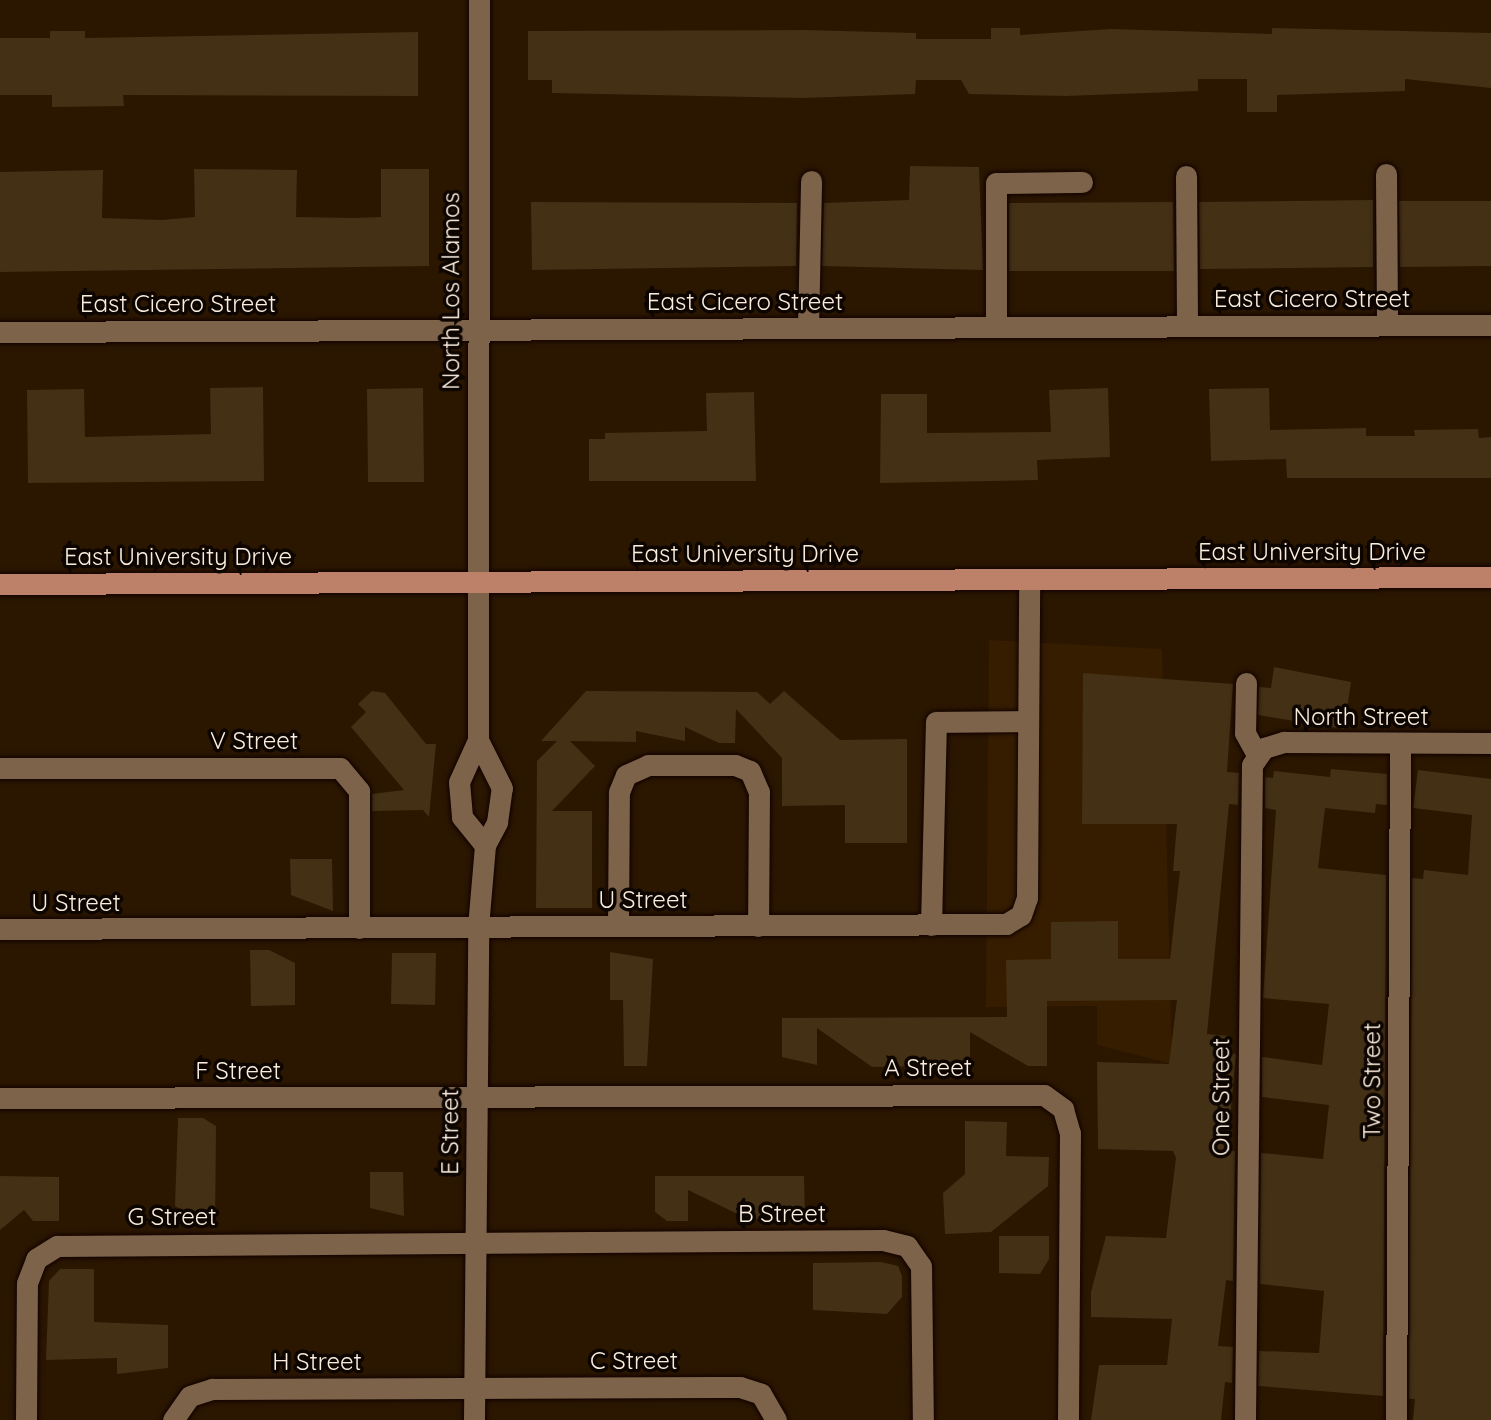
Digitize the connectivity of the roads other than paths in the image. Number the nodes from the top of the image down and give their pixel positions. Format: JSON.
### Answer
{"nodes":[{"id":1,"x":479,"y":0,"type":"edge"},
{"id":2,"x":1386,"y":174,"type":"dead end"},
{"id":3,"x":1186,"y":176,"type":"dead end"},
{"id":4,"x":811,"y":181,"type":"dead end"},
{"id":5,"x":1082,"y":182,"type":"dead end"},
{"id":6,"x":1387,"y":325,"type":"junction"},
{"id":7,"x":1491,"y":325,"type":"edge"},
{"id":8,"x":996,"y":327,"type":"junction"},
{"id":9,"x":1187,"y":327,"type":"junction"},
{"id":10,"x":808,"y":328,"type":"junction"},
{"id":11,"x":476,"y":329,"type":"junction"},
{"id":12,"x":0,"y":331,"type":"edge"},
{"id":13,"x":1491,"y":577,"type":"edge"},
{"id":14,"x":1029,"y":579,"type":"junction"},
{"id":15,"x":474,"y":582,"type":"junction"},
{"id":16,"x":0,"y":584,"type":"edge"},
{"id":17,"x":1246,"y":683,"type":"dead end"},
{"id":18,"x":1028,"y":722,"type":"junction"},
{"id":19,"x":478,"y":740,"type":"junction"},
{"id":20,"x":1400,"y":743,"type":"junction"},
{"id":21,"x":1491,"y":743,"type":"edge"},
{"id":22,"x":1253,"y":765,"type":"junction"},
{"id":23,"x":0,"y":768,"type":"edge"},
{"id":24,"x":485,"y":845,"type":"junction"},
{"id":25,"x":931,"y":925,"type":"junction"},
{"id":26,"x":618,"y":926,"type":"junction"},
{"id":27,"x":758,"y":926,"type":"junction"},
{"id":28,"x":478,"y":927,"type":"junction"},
{"id":29,"x":359,"y":928,"type":"junction"},
{"id":30,"x":0,"y":929,"type":"edge"},
{"id":31,"x":477,"y":1096,"type":"junction"},
{"id":32,"x":0,"y":1098,"type":"edge"},
{"id":33,"x":476,"y":1242,"type":"junction"},
{"id":34,"x":474,"y":1388,"type":"junction"},
{"id":35,"x":26,"y":1420,"type":"edge"},
{"id":36,"x":173,"y":1420,"type":"edge"},
{"id":37,"x":474,"y":1420,"type":"edge"},
{"id":38,"x":776,"y":1420,"type":"edge"},
{"id":39,"x":923,"y":1420,"type":"edge"},
{"id":40,"x":1069,"y":1420,"type":"edge"},
{"id":41,"x":1245,"y":1420,"type":"edge"},
{"id":42,"x":1396,"y":1420,"type":"edge"}],
"edges":[{"from":1,"to":11,"type":"street","name":"North Los Alamos"},
{"from":2,"to":6,"type":"street"},
{"from":3,"to":9,"type":"street"},
{"from":4,"to":10,"type":"street"},
{"from":5,"to":8,"type":"street"},
{"from":6,"to":7,"type":"street","name":"East Cicero Street"},
{"from":6,"to":9,"type":"street","name":"East Cicero Street"},
{"from":8,"to":9,"type":"street","name":"East Cicero Street"},
{"from":8,"to":10,"type":"street","name":"East Cicero Street"},
{"from":10,"to":11,"type":"street","name":"East Cicero Street"},
{"from":11,"to":12,"type":"street","name":"East Cicero Street"},
{"from":11,"to":15,"type":"street","name":"North Los Alamos"},
{"from":13,"to":14,"type":"main road","name":"East University Drive"},
{"from":14,"to":15,"type":"main road","name":"East University Drive"},
{"from":14,"to":18,"type":"street","name":"U Street"},
{"from":15,"to":16,"type":"main road","name":"East University Drive"},
{"from":15,"to":19,"type":"street","name":"E Street"},
{"from":17,"to":22,"type":"street"},
{"from":18,"to":25,"type":"street","name":"U Street"},
{"from":18,"to":25,"type":"street"},
{"from":19,"to":24,"type":"street","name":"E Street"},
{"from":19,"to":24,"type":"street","name":"E Street"},
{"from":20,"to":21,"type":"street","name":"North Street"},
{"from":20,"to":22,"type":"street","name":"North Street"},
{"from":20,"to":42,"type":"street","name":"Two Street"},
{"from":22,"to":41,"type":"street","name":"One Street"},
{"from":23,"to":29,"type":"street","name":"V Street"},
{"from":24,"to":28,"type":"street","name":"E Street"},
{"from":25,"to":27,"type":"street","name":"U Street"},
{"from":26,"to":27,"type":"street","name":"U Street"},
{"from":26,"to":27,"type":"street"},
{"from":26,"to":28,"type":"street","name":"U Street"},
{"from":28,"to":29,"type":"street","name":"U Street"},
{"from":28,"to":31,"type":"street","name":"E Street"},
{"from":29,"to":30,"type":"street","name":"U Street"},
{"from":31,"to":32,"type":"street","name":"F Street"},
{"from":31,"to":33,"type":"street","name":"E Street"},
{"from":31,"to":40,"type":"street","name":"A Street"},
{"from":33,"to":34,"type":"street","name":"E Street"},
{"from":33,"to":35,"type":"street","name":"G Street"},
{"from":33,"to":39,"type":"street","name":"B Street"},
{"from":34,"to":36,"type":"street","name":"H Street"},
{"from":34,"to":37,"type":"street","name":"E Street"},
{"from":34,"to":38,"type":"street","name":"C Street"}]}
